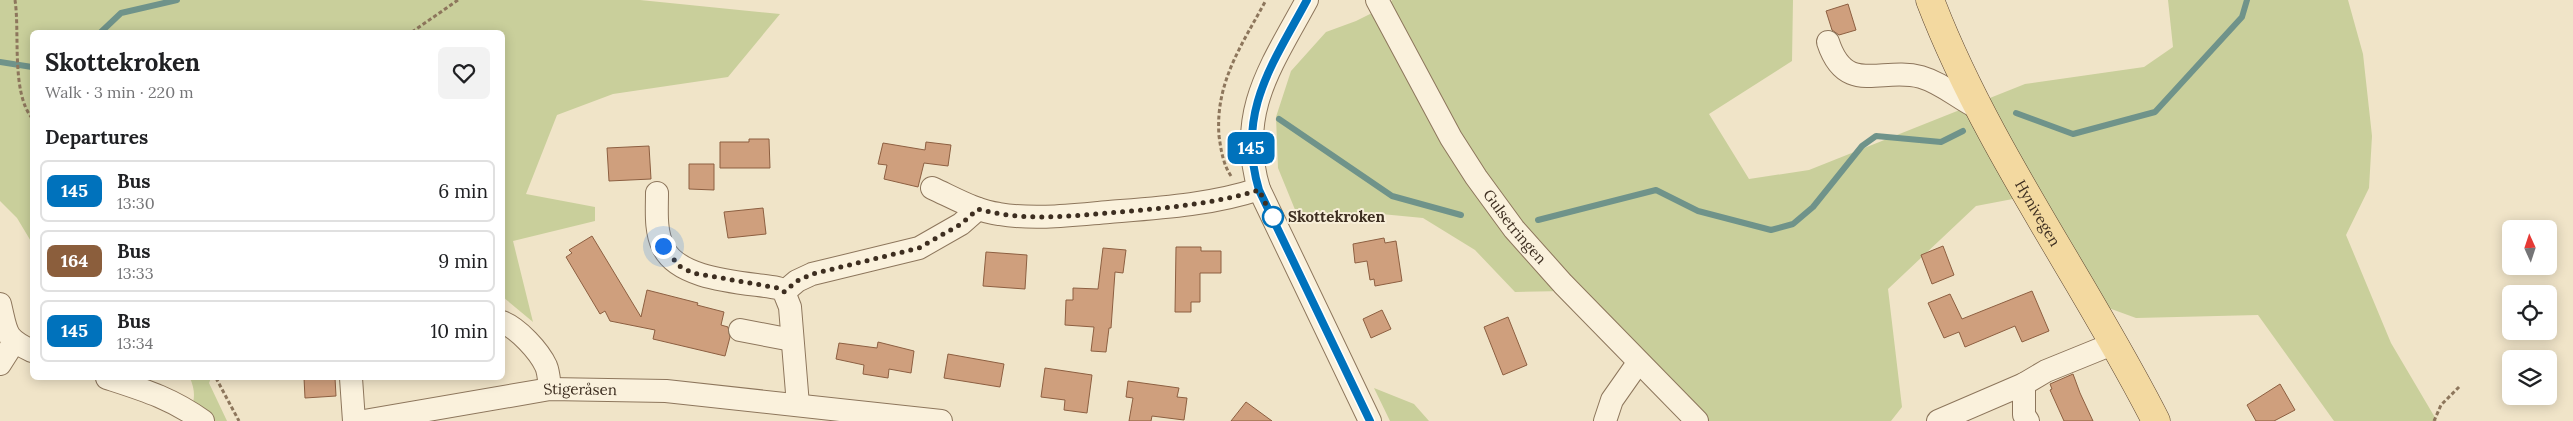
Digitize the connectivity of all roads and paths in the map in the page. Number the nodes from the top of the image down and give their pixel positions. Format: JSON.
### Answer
{"nodes":[{"id":1,"x":15,"y":0,"type":"edge"},
{"id":2,"x":458,"y":0,"type":"edge"},
{"id":3,"x":1266,"y":0,"type":"edge"},
{"id":4,"x":1307,"y":0,"type":"edge"},
{"id":5,"x":1377,"y":0,"type":"edge"},
{"id":6,"x":1930,"y":0,"type":"edge"},
{"id":7,"x":415,"y":30,"type":"edge"},
{"id":8,"x":1828,"y":42,"type":"dead end"},
{"id":9,"x":1978,"y":108,"type":"junction"},
{"id":10,"x":30,"y":113,"type":"edge"},
{"id":11,"x":932,"y":188,"type":"dead end"},
{"id":12,"x":1251,"y":192,"type":"junction"},
{"id":13,"x":658,"y":194,"type":"dead end"},
{"id":14,"x":978,"y":209,"type":"junction"},
{"id":15,"x":784,"y":292,"type":"junction"},
{"id":16,"x":0,"y":304,"type":"edge"},
{"id":17,"x":505,"y":323,"type":"edge"},
{"id":18,"x":740,"y":330,"type":"dead end"},
{"id":19,"x":792,"y":340,"type":"junction"},
{"id":20,"x":2115,"y":343,"type":"junction"},
{"id":21,"x":23,"y":347,"type":"edge"},
{"id":22,"x":1638,"y":363,"type":"junction"},
{"id":23,"x":0,"y":364,"type":"edge"},
{"id":24,"x":113,"y":380,"type":"edge"},
{"id":25,"x":217,"y":380,"type":"edge"},
{"id":26,"x":351,"y":380,"type":"edge"},
{"id":27,"x":2024,"y":384,"type":"junction"},
{"id":28,"x":2460,"y":386,"type":"dead end"},
{"id":29,"x":550,"y":389,"type":"junction"},
{"id":30,"x":798,"y":405,"type":"junction"},
{"id":31,"x":457,"y":414,"type":"edge"},
{"id":32,"x":202,"y":421,"type":"edge"},
{"id":33,"x":239,"y":421,"type":"edge"},
{"id":34,"x":354,"y":421,"type":"edge"},
{"id":35,"x":364,"y":421,"type":"edge"},
{"id":36,"x":941,"y":421,"type":"edge"},
{"id":37,"x":1370,"y":421,"type":"edge"},
{"id":38,"x":1606,"y":421,"type":"edge"},
{"id":39,"x":1697,"y":421,"type":"edge"},
{"id":40,"x":1938,"y":421,"type":"edge"},
{"id":41,"x":2028,"y":421,"type":"edge"},
{"id":42,"x":2156,"y":421,"type":"edge"},
{"id":43,"x":2434,"y":421,"type":"edge"}],
"edges":[{"from":1,"to":10,"type":"path"},
{"from":2,"to":7,"type":"path"},
{"from":3,"to":12,"type":"path"},
{"from":4,"to":12,"type":"street"},
{"from":5,"to":22,"type":"street","name":"Gulsetringen"},
{"from":6,"to":9,"type":"main road","name":"Hynivegen"},
{"from":8,"to":9,"type":"street"},
{"from":9,"to":20,"type":"main road","name":"Hynivegen"},
{"from":11,"to":14,"type":"street"},
{"from":12,"to":14,"type":"street"},
{"from":12,"to":37,"type":"street"},
{"from":13,"to":15,"type":"street"},
{"from":14,"to":15,"type":"street"},
{"from":15,"to":19,"type":"street"},
{"from":16,"to":21,"type":"street"},
{"from":17,"to":29,"type":"street"},
{"from":18,"to":19,"type":"street"},
{"from":19,"to":30,"type":"street"},
{"from":20,"to":27,"type":"street"},
{"from":20,"to":42,"type":"main road","name":"Hynivegen"},
{"from":21,"to":23,"type":"street"},
{"from":22,"to":38,"type":"street"},
{"from":22,"to":39,"type":"street","name":"Gulsetringen"},
{"from":24,"to":32,"type":"street"},
{"from":25,"to":33,"type":"path"},
{"from":26,"to":34,"type":"street"},
{"from":27,"to":40,"type":"street"},
{"from":27,"to":41,"type":"street"},
{"from":28,"to":43,"type":"path"},
{"from":29,"to":30,"type":"street","name":"Stigeråsen"},
{"from":29,"to":31,"type":"street","name":"Stigeråsen"},
{"from":30,"to":36,"type":"street","name":"Stigeråsen"},
{"from":31,"to":35,"type":"street","name":"Stigeråsen"}]}
